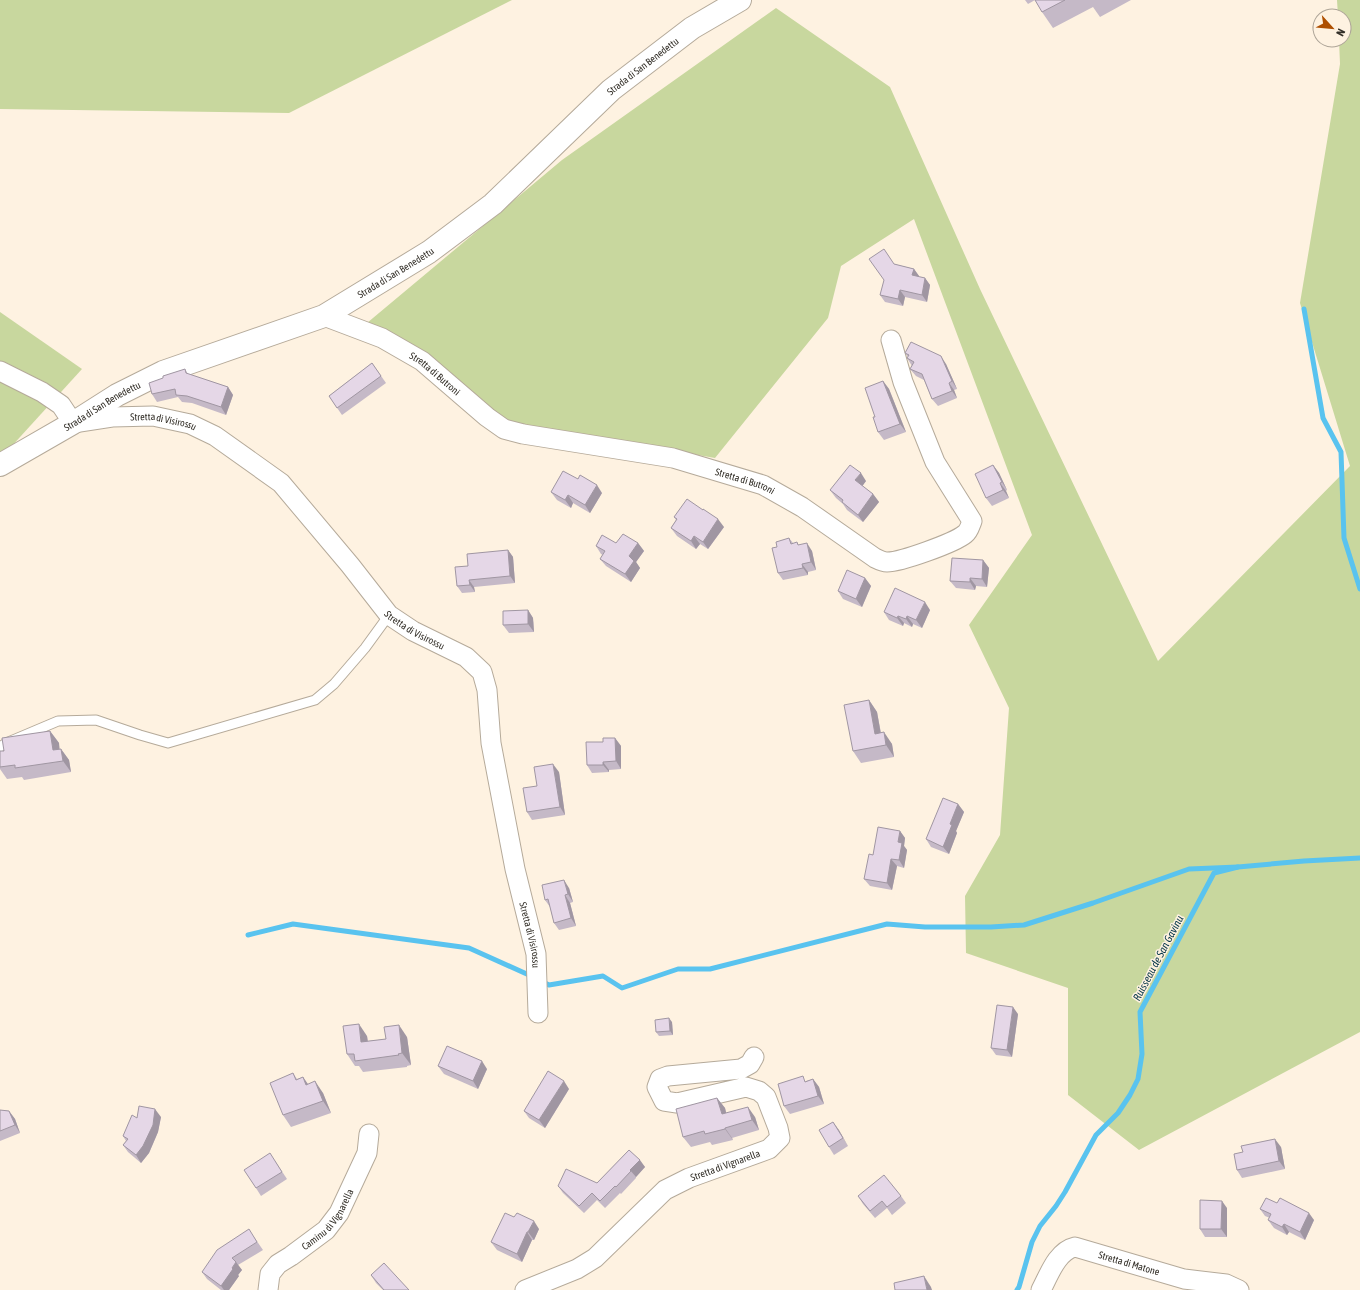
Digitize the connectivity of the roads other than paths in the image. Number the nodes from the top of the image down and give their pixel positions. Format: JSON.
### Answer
{"nodes":[{"id":1,"x":740,"y":0,"type":"edge"},
{"id":2,"x":324,"y":316,"type":"junction"},
{"id":3,"x":891,"y":340,"type":"dead end"},
{"id":4,"x":0,"y":371,"type":"edge"},
{"id":5,"x":73,"y":423,"type":"junction"},
{"id":6,"x":0,"y":466,"type":"edge"},
{"id":7,"x":389,"y":615,"type":"junction"},
{"id":8,"x":0,"y":747,"type":"edge"},
{"id":9,"x":538,"y":1013,"type":"dead end"},
{"id":10,"x":754,"y":1057,"type":"dead end"},
{"id":11,"x":369,"y":1134,"type":"dead end"},
{"id":12,"x":530,"y":1289,"type":"edge"},
{"id":13,"x":268,"y":1290,"type":"edge"},
{"id":14,"x":1041,"y":1290,"type":"edge"},
{"id":15,"x":1239,"y":1290,"type":"edge"}],
"edges":[{"from":1,"to":2,"type":"street","name":"Strada di San Benedettu"},
{"from":2,"to":3,"type":"street","name":"Stretta di Butroni"},
{"from":2,"to":5,"type":"street","name":"Strada di San Benedettu"},
{"from":4,"to":5,"type":"street"},
{"from":5,"to":6,"type":"street","name":"Strada di San Benedettu"},
{"from":5,"to":7,"type":"street","name":"Stretta di Visirossu"},
{"from":7,"to":8,"type":"lane"},
{"from":7,"to":9,"type":"street","name":"Stretta di Visirossu"},
{"from":10,"to":12,"type":"street","name":"Stretta di Vignarella"},
{"from":11,"to":13,"type":"street","name":"Caminu di Vignarella"},
{"from":14,"to":15,"type":"street","name":"Stretta di Matone"}]}
